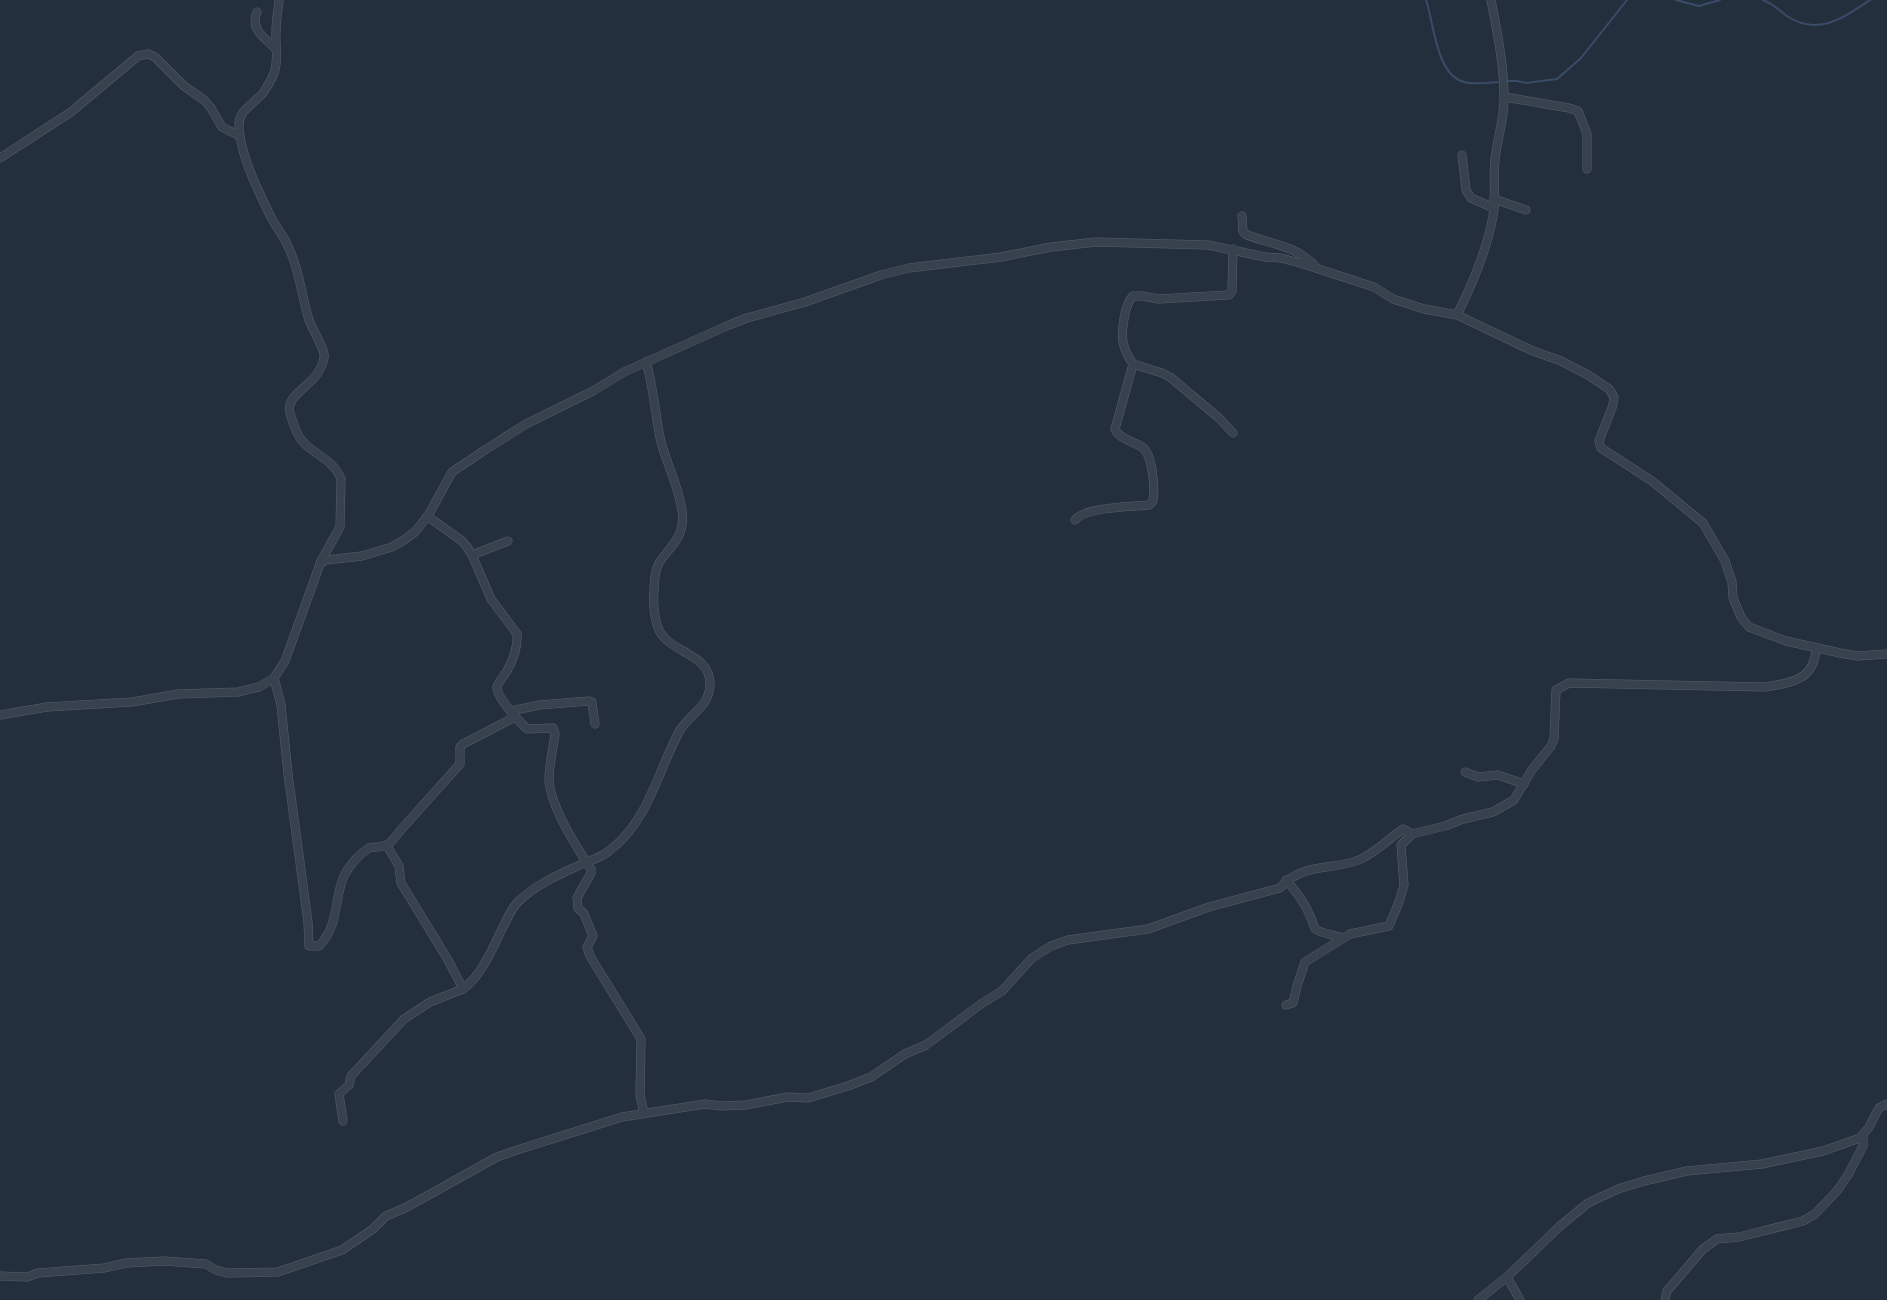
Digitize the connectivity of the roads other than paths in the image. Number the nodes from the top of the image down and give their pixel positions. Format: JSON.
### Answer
{"nodes":[{"id":1,"x":279,"y":0,"type":"edge"},
{"id":2,"x":1491,"y":0,"type":"edge"},
{"id":3,"x":257,"y":12,"type":"dead end"},
{"id":4,"x":276,"y":49,"type":"junction"},
{"id":5,"x":1504,"y":97,"type":"junction"},
{"id":6,"x":240,"y":136,"type":"junction"},
{"id":7,"x":1462,"y":155,"type":"dead end"},
{"id":8,"x":0,"y":158,"type":"edge"},
{"id":9,"x":1587,"y":169,"type":"dead end"},
{"id":10,"x":1494,"y":199,"type":"junction"},
{"id":11,"x":1494,"y":208,"type":"junction"},
{"id":12,"x":1526,"y":210,"type":"dead end"},
{"id":13,"x":1242,"y":216,"type":"dead end"},
{"id":14,"x":1233,"y":249,"type":"junction"},
{"id":15,"x":1318,"y":269,"type":"junction"},
{"id":16,"x":1457,"y":315,"type":"junction"},
{"id":17,"x":646,"y":362,"type":"junction"},
{"id":18,"x":1133,"y":364,"type":"junction"},
{"id":19,"x":1233,"y":432,"type":"dead end"},
{"id":20,"x":427,"y":516,"type":"junction"},
{"id":21,"x":1075,"y":520,"type":"dead end"},
{"id":22,"x":508,"y":541,"type":"dead end"},
{"id":23,"x":472,"y":555,"type":"junction"},
{"id":24,"x":320,"y":564,"type":"junction"},
{"id":25,"x":1816,"y":648,"type":"junction"},
{"id":26,"x":1887,"y":654,"type":"edge"},
{"id":27,"x":274,"y":678,"type":"junction"},
{"id":28,"x":513,"y":714,"type":"junction"},
{"id":29,"x":0,"y":715,"type":"edge"},
{"id":30,"x":595,"y":724,"type":"dead end"},
{"id":31,"x":1465,"y":772,"type":"dead end"},
{"id":32,"x":1524,"y":784,"type":"junction"},
{"id":33,"x":1412,"y":834,"type":"junction"},
{"id":34,"x":387,"y":846,"type":"junction"},
{"id":35,"x":587,"y":862,"type":"junction"},
{"id":36,"x":1286,"y":880,"type":"junction"},
{"id":37,"x":1342,"y":938,"type":"junction"},
{"id":38,"x":463,"y":989,"type":"junction"},
{"id":39,"x":1286,"y":1005,"type":"dead end"},
{"id":40,"x":1887,"y":1104,"type":"edge"},
{"id":41,"x":644,"y":1113,"type":"junction"},
{"id":42,"x":343,"y":1121,"type":"dead end"},
{"id":43,"x":1863,"y":1136,"type":"junction"},
{"id":44,"x":0,"y":1276,"type":"edge"},
{"id":45,"x":1507,"y":1277,"type":"junction"},
{"id":46,"x":1478,"y":1300,"type":"edge"},
{"id":47,"x":1520,"y":1300,"type":"edge"},
{"id":48,"x":1665,"y":1300,"type":"edge"}],
"edges":[{"from":1,"to":4,"type":"street"},
{"from":2,"to":5,"type":"street"},
{"from":3,"to":4,"type":"street"},
{"from":4,"to":6,"type":"street"},
{"from":5,"to":9,"type":"street"},
{"from":5,"to":10,"type":"street"},
{"from":6,"to":8,"type":"street"},
{"from":6,"to":24,"type":"street"},
{"from":7,"to":11,"type":"street"},
{"from":10,"to":11,"type":"street"},
{"from":10,"to":12,"type":"street"},
{"from":11,"to":16,"type":"street"},
{"from":13,"to":15,"type":"street"},
{"from":14,"to":15,"type":"street"},
{"from":14,"to":17,"type":"street"},
{"from":14,"to":18,"type":"street"},
{"from":15,"to":16,"type":"street"},
{"from":16,"to":25,"type":"street"},
{"from":17,"to":20,"type":"street"},
{"from":17,"to":35,"type":"street"},
{"from":18,"to":19,"type":"street"},
{"from":18,"to":21,"type":"street"},
{"from":20,"to":23,"type":"street"},
{"from":20,"to":24,"type":"street"},
{"from":22,"to":23,"type":"street"},
{"from":23,"to":28,"type":"street"},
{"from":24,"to":27,"type":"street"},
{"from":25,"to":26,"type":"street"},
{"from":25,"to":32,"type":"street"},
{"from":27,"to":29,"type":"street"},
{"from":27,"to":34,"type":"street"},
{"from":28,"to":30,"type":"street"},
{"from":28,"to":34,"type":"street"},
{"from":28,"to":35,"type":"street"},
{"from":31,"to":32,"type":"street"},
{"from":32,"to":33,"type":"street"},
{"from":33,"to":36,"type":"street"},
{"from":33,"to":37,"type":"street"},
{"from":34,"to":38,"type":"street"},
{"from":35,"to":38,"type":"street"},
{"from":35,"to":41,"type":"street"},
{"from":36,"to":37,"type":"street"},
{"from":36,"to":41,"type":"street"},
{"from":37,"to":39,"type":"street"},
{"from":38,"to":42,"type":"street"},
{"from":40,"to":43,"type":"street"},
{"from":41,"to":44,"type":"street"},
{"from":43,"to":45,"type":"street"},
{"from":43,"to":48,"type":"street"},
{"from":45,"to":46,"type":"street"},
{"from":45,"to":47,"type":"street"}]}
